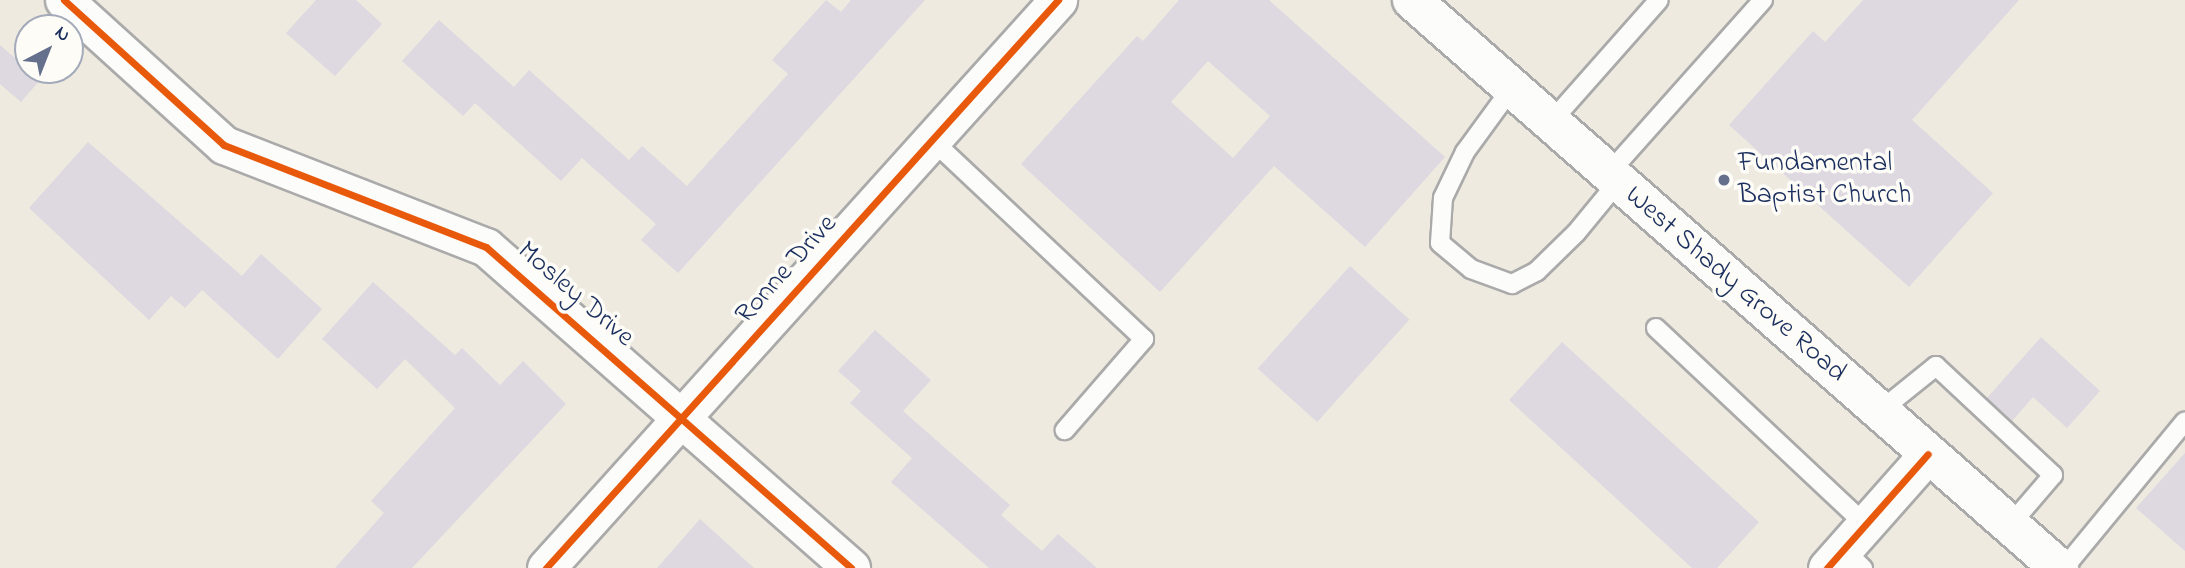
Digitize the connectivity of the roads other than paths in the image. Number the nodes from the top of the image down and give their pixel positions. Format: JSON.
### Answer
{"nodes":[{"id":1,"x":64,"y":0,"type":"edge"},
{"id":2,"x":1058,"y":0,"type":"edge"},
{"id":3,"x":1412,"y":0,"type":"edge"},
{"id":4,"x":1659,"y":0,"type":"edge"},
{"id":5,"x":1763,"y":0,"type":"edge"},
{"id":6,"x":1511,"y":89,"type":"junction"},
{"id":7,"x":1550,"y":122,"type":"junction"},
{"id":8,"x":932,"y":140,"type":"junction"},
{"id":9,"x":1613,"y":178,"type":"junction"},
{"id":10,"x":1656,"y":328,"type":"dead end"},
{"id":11,"x":1880,"y":411,"type":"junction"},
{"id":12,"x":684,"y":416,"type":"junction"},
{"id":13,"x":2185,"y":421,"type":"edge"},
{"id":14,"x":1065,"y":430,"type":"dead end"},
{"id":15,"x":1928,"y":454,"type":"junction"},
{"id":16,"x":2010,"y":525,"type":"junction"},
{"id":17,"x":1850,"y":553,"type":"edge"},
{"id":18,"x":546,"y":568,"type":"edge"},
{"id":19,"x":851,"y":568,"type":"edge"},
{"id":20,"x":2061,"y":568,"type":"edge"}],
"edges":[{"from":1,"to":12,"type":"street","name":"Mosley Drive"},
{"from":2,"to":8,"type":"street","name":"Ronne Drive"},
{"from":3,"to":6,"type":"main road","name":"West Shady Grove Road"},
{"from":4,"to":7,"type":"lane"},
{"from":5,"to":9,"type":"lane"},
{"from":6,"to":7,"type":"main road","name":"West Shady Grove Road"},
{"from":6,"to":9,"type":"lane"},
{"from":7,"to":9,"type":"main road","name":"West Shady Grove Road"},
{"from":8,"to":12,"type":"street","name":"Ronne Drive"},
{"from":8,"to":14,"type":"lane"},
{"from":9,"to":11,"type":"main road","name":"West Shady Grove Road"},
{"from":10,"to":17,"type":"lane"},
{"from":11,"to":15,"type":"main road","name":"West Shady Grove Road"},
{"from":11,"to":16,"type":"lane"},
{"from":12,"to":18,"type":"street","name":"Ronne Drive"},
{"from":12,"to":19,"type":"street","name":"Mosley Drive"},
{"from":13,"to":20,"type":"lane"},
{"from":15,"to":16,"type":"main road","name":"West Shady Grove Road"},
{"from":15,"to":17,"type":"street"},
{"from":16,"to":20,"type":"main road","name":"West Shady Grove Road"}]}
